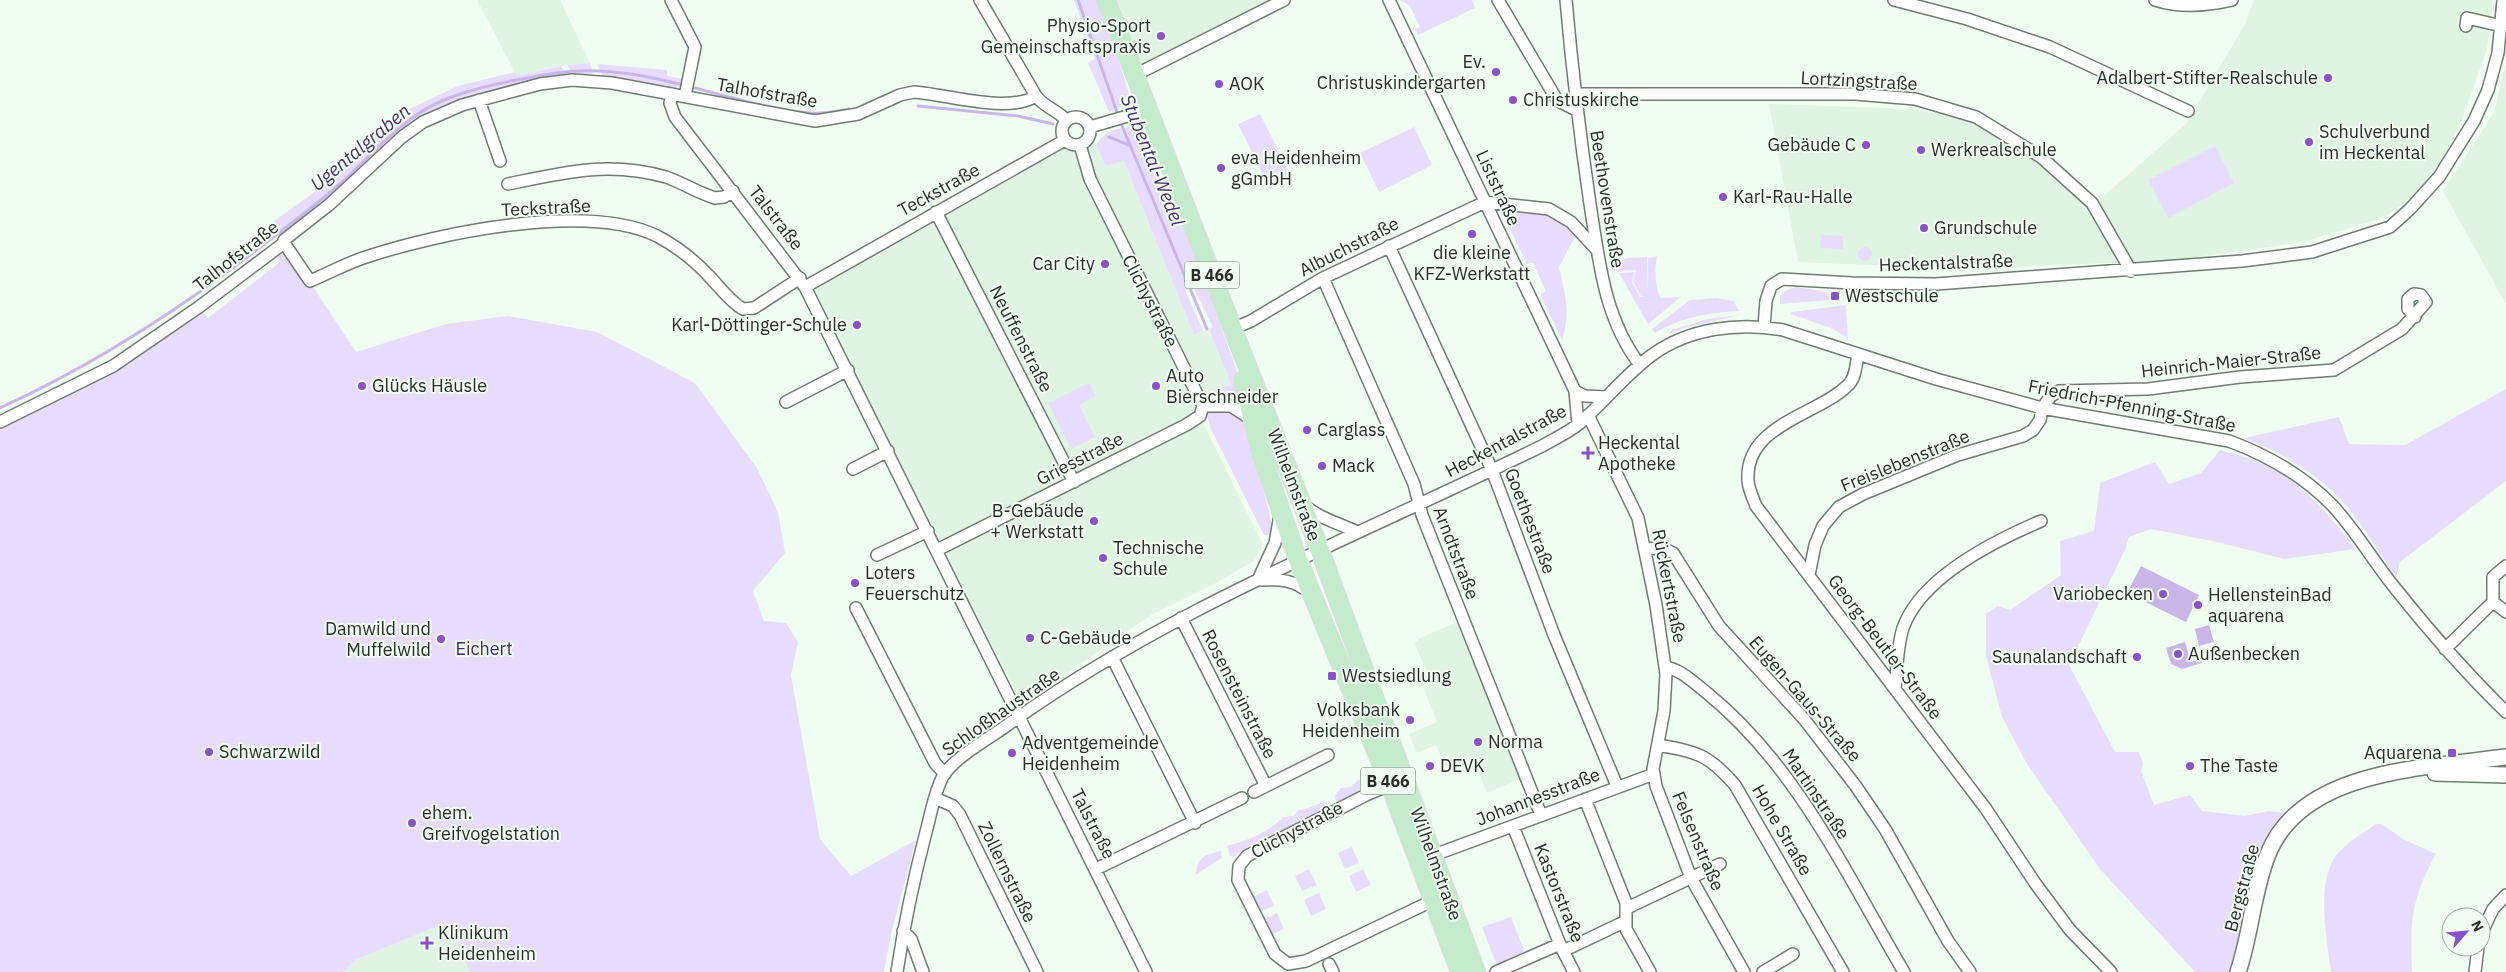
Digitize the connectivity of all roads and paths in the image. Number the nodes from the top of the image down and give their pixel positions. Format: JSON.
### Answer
{"nodes":[{"id":1,"x":671,"y":0,"type":"edge"},
{"id":2,"x":980,"y":0,"type":"edge"},
{"id":3,"x":1106,"y":0,"type":"edge"},
{"id":4,"x":1284,"y":0,"type":"edge"},
{"id":5,"x":1389,"y":0,"type":"edge"},
{"id":6,"x":1498,"y":0,"type":"edge"},
{"id":7,"x":1566,"y":0,"type":"edge"},
{"id":8,"x":1894,"y":0,"type":"edge"},
{"id":9,"x":2155,"y":0,"type":"edge"},
{"id":10,"x":2232,"y":0,"type":"edge"},
{"id":11,"x":2503,"y":0,"type":"edge"},
{"id":12,"x":1265,"y":4,"type":"edge"},
{"id":13,"x":2466,"y":26,"type":"dead end"},
{"id":14,"x":2502,"y":26,"type":"junction"},
{"id":15,"x":1135,"y":75,"type":"junction"},
{"id":16,"x":687,"y":89,"type":"junction"},
{"id":17,"x":672,"y":94,"type":"junction"},
{"id":18,"x":1575,"y":94,"type":"junction"},
{"id":19,"x":1036,"y":96,"type":"junction"},
{"id":20,"x":479,"y":100,"type":"junction"},
{"id":21,"x":1148,"y":110,"type":"junction"},
{"id":22,"x":1576,"y":110,"type":"junction"},
{"id":23,"x":2188,"y":111,"type":"dead end"},
{"id":24,"x":1066,"y":120,"type":"junction"},
{"id":25,"x":1090,"y":127,"type":"junction"},
{"id":26,"x":1065,"y":140,"type":"junction"},
{"id":27,"x":1080,"y":145,"type":"junction"},
{"id":28,"x":500,"y":161,"type":"dead end"},
{"id":29,"x":508,"y":184,"type":"dead end"},
{"id":30,"x":733,"y":192,"type":"junction"},
{"id":31,"x":1485,"y":202,"type":"junction"},
{"id":32,"x":936,"y":212,"type":"junction"},
{"id":33,"x":284,"y":243,"type":"junction"},
{"id":34,"x":1389,"y":246,"type":"junction"},
{"id":35,"x":1598,"y":250,"type":"junction"},
{"id":36,"x":2131,"y":271,"type":"junction"},
{"id":37,"x":1323,"y":278,"type":"junction"},
{"id":38,"x":802,"y":282,"type":"junction"},
{"id":39,"x":2415,"y":317,"type":"dead end"},
{"id":40,"x":1764,"y":327,"type":"junction"},
{"id":41,"x":1234,"y":335,"type":"junction"},
{"id":42,"x":1858,"y":354,"type":"junction"},
{"id":43,"x":1640,"y":365,"type":"junction"},
{"id":44,"x":848,"y":370,"type":"junction"},
{"id":45,"x":1575,"y":390,"type":"junction"},
{"id":46,"x":1607,"y":397,"type":"junction"},
{"id":47,"x":786,"y":402,"type":"dead end"},
{"id":48,"x":1203,"y":406,"type":"junction"},
{"id":49,"x":2042,"y":408,"type":"junction"},
{"id":50,"x":1588,"y":415,"type":"junction"},
{"id":51,"x":1253,"y":420,"type":"junction"},
{"id":52,"x":0,"y":422,"type":"edge"},
{"id":53,"x":1578,"y":424,"type":"junction"},
{"id":54,"x":888,"y":451,"type":"junction"},
{"id":55,"x":853,"y":469,"type":"dead end"},
{"id":56,"x":1492,"y":470,"type":"junction"},
{"id":57,"x":1074,"y":482,"type":"junction"},
{"id":58,"x":1302,"y":504,"type":"junction"},
{"id":59,"x":1418,"y":505,"type":"junction"},
{"id":60,"x":1280,"y":509,"type":"junction"},
{"id":61,"x":2041,"y":521,"type":"dead end"},
{"id":62,"x":928,"y":531,"type":"junction"},
{"id":63,"x":1357,"y":532,"type":"junction"},
{"id":64,"x":1645,"y":549,"type":"junction"},
{"id":65,"x":937,"y":550,"type":"junction"},
{"id":66,"x":1319,"y":550,"type":"junction"},
{"id":67,"x":877,"y":554,"type":"dead end"},
{"id":68,"x":1298,"y":560,"type":"junction"},
{"id":69,"x":2506,"y":566,"type":"edge"},
{"id":70,"x":1809,"y":575,"type":"junction"},
{"id":71,"x":1258,"y":580,"type":"junction"},
{"id":72,"x":1310,"y":593,"type":"junction"},
{"id":73,"x":2493,"y":602,"type":"junction"},
{"id":74,"x":856,"y":608,"type":"dead end"},
{"id":75,"x":2506,"y":612,"type":"edge"},
{"id":76,"x":1181,"y":618,"type":"junction"},
{"id":77,"x":2445,"y":649,"type":"junction"},
{"id":78,"x":1112,"y":657,"type":"junction"},
{"id":79,"x":1665,"y":667,"type":"junction"},
{"id":80,"x":1895,"y":689,"type":"junction"},
{"id":81,"x":2506,"y":713,"type":"edge"},
{"id":82,"x":1020,"y":716,"type":"junction"},
{"id":83,"x":1658,"y":745,"type":"junction"},
{"id":84,"x":1328,"y":755,"type":"dead end"},
{"id":85,"x":2506,"y":756,"type":"edge"},
{"id":86,"x":2399,"y":772,"type":"junction"},
{"id":87,"x":944,"y":774,"type":"junction"},
{"id":88,"x":1654,"y":774,"type":"junction"},
{"id":89,"x":2506,"y":774,"type":"edge"},
{"id":90,"x":1390,"y":785,"type":"junction"},
{"id":91,"x":1266,"y":786,"type":"junction"},
{"id":92,"x":1617,"y":786,"type":"junction"},
{"id":93,"x":1254,"y":792,"type":"dead end"},
{"id":94,"x":935,"y":798,"type":"junction"},
{"id":95,"x":1242,"y":798,"type":"dead end"},
{"id":96,"x":1585,"y":799,"type":"junction"},
{"id":97,"x":1541,"y":815,"type":"junction"},
{"id":98,"x":1195,"y":823,"type":"junction"},
{"id":99,"x":1514,"y":826,"type":"junction"},
{"id":100,"x":1434,"y":855,"type":"junction"},
{"id":101,"x":1720,"y":864,"type":"dead end"},
{"id":102,"x":1096,"y":868,"type":"junction"},
{"id":103,"x":1691,"y":878,"type":"junction"},
{"id":104,"x":2506,"y":895,"type":"edge"},
{"id":105,"x":1434,"y":900,"type":"junction"},
{"id":106,"x":1627,"y":908,"type":"junction"},
{"id":107,"x":2491,"y":913,"type":"edge"},
{"id":108,"x":1624,"y":922,"type":"junction"},
{"id":109,"x":903,"y":932,"type":"junction"},
{"id":110,"x":1562,"y":947,"type":"junction"},
{"id":111,"x":1793,"y":954,"type":"dead end"},
{"id":112,"x":2477,"y":957,"type":"edge"},
{"id":113,"x":1143,"y":971,"type":"edge"},
{"id":114,"x":897,"y":972,"type":"edge"},
{"id":115,"x":922,"y":972,"type":"edge"},
{"id":116,"x":1037,"y":972,"type":"edge"},
{"id":117,"x":1460,"y":972,"type":"edge"},
{"id":118,"x":1476,"y":972,"type":"edge"},
{"id":119,"x":1496,"y":972,"type":"edge"},
{"id":120,"x":1574,"y":972,"type":"edge"},
{"id":121,"x":1650,"y":972,"type":"edge"},
{"id":122,"x":1744,"y":972,"type":"edge"},
{"id":123,"x":1763,"y":972,"type":"edge"},
{"id":124,"x":1843,"y":972,"type":"edge"},
{"id":125,"x":1904,"y":972,"type":"edge"},
{"id":126,"x":1970,"y":972,"type":"edge"},
{"id":127,"x":2111,"y":972,"type":"edge"},
{"id":128,"x":2238,"y":972,"type":"edge"},
{"id":129,"x":2475,"y":972,"type":"edge"}],
"edges":[{"from":1,"to":16,"type":"street"},
{"from":2,"to":19,"type":"street"},
{"from":3,"to":15,"type":"main road","name":"Wilhelmstraße","number":"B 466"},
{"from":4,"to":12,"type":"street"},
{"from":5,"to":31,"type":"street","name":"Liststraße"},
{"from":6,"to":22,"type":"street"},
{"from":7,"to":18,"type":"street","name":"Beethovenstraße"},
{"from":8,"to":23,"type":"street"},
{"from":9,"to":10,"type":"street"},
{"from":11,"to":14,"type":"street","name":"Heckentalstraße"},
{"from":12,"to":15,"type":"street"},
{"from":13,"to":14,"type":"street"},
{"from":14,"to":36,"type":"street","name":"Heckentalstraße"},
{"from":15,"to":21,"type":"main road","name":"Wilhelmstraße","number":"B 466"},
{"from":16,"to":17,"type":"street","name":"Talhofstraße"},
{"from":16,"to":19,"type":"street","name":"Talhofstraße"},
{"from":17,"to":20,"type":"street","name":"Talhofstraße"},
{"from":17,"to":30,"type":"street","name":"Talstraße"},
{"from":18,"to":22,"type":"street","name":"Beethovenstraße"},
{"from":18,"to":36,"type":"street","name":"Lortzingstraße"},
{"from":19,"to":24,"type":"street"},
{"from":20,"to":28,"type":"street"},
{"from":20,"to":33,"type":"street","name":"Talhofstraße"},
{"from":21,"to":25,"type":"street"},
{"from":21,"to":41,"type":"main road","name":"Wilhelmstraße","number":"B 466"},
{"from":22,"to":35,"type":"street","name":"Beethovenstraße"},
{"from":24,"to":25,"type":"street"},
{"from":24,"to":26,"type":"street"},
{"from":25,"to":27,"type":"street"},
{"from":26,"to":27,"type":"street"},
{"from":26,"to":32,"type":"street","name":"Teckstraße"},
{"from":27,"to":48,"type":"street","name":"Clichystraße"},
{"from":29,"to":30,"type":"street"},
{"from":30,"to":38,"type":"street","name":"Talstraße"},
{"from":31,"to":34,"type":"street","name":"Albuchstraße"},
{"from":31,"to":35,"type":"street"},
{"from":31,"to":45,"type":"street","name":"Liststraße"},
{"from":32,"to":38,"type":"street","name":"Teckstraße"},
{"from":32,"to":57,"type":"street","name":"Neuffenstraße"},
{"from":33,"to":38,"type":"street","name":"Teckstraße"},
{"from":33,"to":52,"type":"street","name":"Talhofstraße"},
{"from":34,"to":37,"type":"street","name":"Albuchstraße"},
{"from":34,"to":56,"type":"street","name":"Goethestraße"},
{"from":35,"to":43,"type":"street","name":"Beethovenstraße"},
{"from":36,"to":40,"type":"street","name":"Heckentalstraße"},
{"from":37,"to":41,"type":"street","name":"Albuchstraße"},
{"from":37,"to":59,"type":"street","name":"Arndtstraße"},
{"from":38,"to":44,"type":"street","name":"Talstraße"},
{"from":39,"to":49,"type":"street","name":"Heinrich-Maier-Straße"},
{"from":40,"to":42,"type":"street","name":"Friedrich-Pfenning-Straße"},
{"from":40,"to":43,"type":"street","name":"Heckentalstraße"},
{"from":41,"to":51,"type":"main road","number":"B 466"},
{"from":41,"to":58,"type":"main road","name":"Wilhelmstraße","number":"B 466"},
{"from":42,"to":49,"type":"street","name":"Friedrich-Pfenning-Straße"},
{"from":42,"to":70,"type":"street","name":"Georg-Beutler-Straße"},
{"from":43,"to":46,"type":"street","name":"Heckentalstraße"},
{"from":44,"to":47,"type":"street"},
{"from":44,"to":54,"type":"street","name":"Talstraße"},
{"from":45,"to":46,"type":"street"},
{"from":45,"to":53,"type":"street","name":"Liststraße"},
{"from":46,"to":50,"type":"street","name":"Heckentalstraße"},
{"from":48,"to":51,"type":"street"},
{"from":48,"to":57,"type":"street","name":"Griesstraße"},
{"from":49,"to":70,"type":"street","name":"Freislebenstraße"},
{"from":49,"to":77,"type":"street","name":"Friedrich-Pfenning-Straße"},
{"from":50,"to":53,"type":"street","name":"Heckentalstraße"},
{"from":50,"to":64,"type":"street","name":"Rückertstraße"},
{"from":51,"to":60,"type":"main road","number":"B 466"},
{"from":53,"to":56,"type":"street","name":"Heckentalstraße"},
{"from":54,"to":55,"type":"street"},
{"from":54,"to":62,"type":"street","name":"Talstraße"},
{"from":56,"to":59,"type":"street","name":"Heckentalstraße"},
{"from":56,"to":92,"type":"street","name":"Goethestraße"},
{"from":57,"to":65,"type":"street","name":"Griesstraße"},
{"from":58,"to":63,"type":"street"},
{"from":58,"to":66,"type":"main road","name":"Wilhelmstraße","number":"B 466"},
{"from":59,"to":63,"type":"street","name":"Heckentalstraße"},
{"from":59,"to":97,"type":"street","name":"Arndtstraße"},
{"from":60,"to":68,"type":"main road","number":"B 466"},
{"from":60,"to":71,"type":"street"},
{"from":61,"to":80,"type":"street"},
{"from":62,"to":65,"type":"street","name":"Talstraße"},
{"from":62,"to":67,"type":"street"},
{"from":63,"to":66,"type":"street","name":"Heckentalstraße"},
{"from":64,"to":79,"type":"street","name":"Rückertstraße"},
{"from":64,"to":126,"type":"street","name":"Eugen-Gaus-Straße"},
{"from":65,"to":82,"type":"street","name":"Talstraße"},
{"from":66,"to":68,"type":"street","name":"Schloßhaustraße"},
{"from":66,"to":100,"type":"main road","name":"Wilhelmstraße","number":"B 466"},
{"from":68,"to":71,"type":"street","name":"Schloßhaustraße"},
{"from":68,"to":72,"type":"main road","number":"B 466"},
{"from":69,"to":73,"type":"street"},
{"from":70,"to":80,"type":"street","name":"Georg-Beutler-Straße"},
{"from":71,"to":72,"type":"street","name":"Schloßhaustraße"},
{"from":71,"to":76,"type":"street","name":"Schloßhaustraße"},
{"from":72,"to":90,"type":"main road","number":"B 466"},
{"from":73,"to":75,"type":"street"},
{"from":73,"to":77,"type":"street"},
{"from":74,"to":87,"type":"street"},
{"from":76,"to":78,"type":"street","name":"Schloßhaustraße"},
{"from":76,"to":91,"type":"street","name":"Rosensteinstraße"},
{"from":77,"to":81,"type":"street","name":"Friedrich-Pfenning-Straße"},
{"from":78,"to":82,"type":"street","name":"Schloßhaustraße"},
{"from":78,"to":98,"type":"street"},
{"from":79,"to":83,"type":"street","name":"Rückertstraße"},
{"from":79,"to":125,"type":"street","name":"Martinstraße"},
{"from":80,"to":127,"type":"street","name":"Georg-Beutler-Straße"},
{"from":82,"to":87,"type":"street","name":"Schloßhaustraße"},
{"from":82,"to":102,"type":"street","name":"Talstraße"},
{"from":83,"to":88,"type":"street","name":"Rückertstraße"},
{"from":83,"to":124,"type":"street","name":"Hohe Straße"},
{"from":84,"to":91,"type":"street"},
{"from":85,"to":86,"type":"street"},
{"from":86,"to":89,"type":"street"},
{"from":86,"to":128,"type":"street","name":"Bergstraße"},
{"from":87,"to":94,"type":"street","name":"Schloßhaustraße"},
{"from":88,"to":92,"type":"street","name":"Johannesstraße"},
{"from":88,"to":103,"type":"street","name":"Felsenstraße"},
{"from":90,"to":105,"type":"main road","number":"B 466"},
{"from":90,"to":105,"type":"street","name":"Clichystraße"},
{"from":91,"to":93,"type":"street"},
{"from":92,"to":96,"type":"street","name":"Johannesstraße"},
{"from":94,"to":109,"type":"street","name":"Schloßhaustraße"},
{"from":94,"to":116,"type":"street","name":"Zollernstraße"},
{"from":95,"to":98,"type":"street"},
{"from":96,"to":97,"type":"street","name":"Johannesstraße"},
{"from":96,"to":106,"type":"street"},
{"from":97,"to":99,"type":"street","name":"Johannesstraße"},
{"from":98,"to":102,"type":"street"},
{"from":99,"to":100,"type":"street","name":"Johannesstraße"},
{"from":99,"to":110,"type":"street","name":"Kastorstraße"},
{"from":100,"to":118,"type":"main road","name":"Wilhelmstraße","number":"B 466"},
{"from":101,"to":103,"type":"street"},
{"from":102,"to":113,"type":"street","name":"Talstraße"},
{"from":103,"to":106,"type":"street"},
{"from":103,"to":122,"type":"street","name":"Felsenstraße"},
{"from":104,"to":107,"type":"street"},
{"from":105,"to":117,"type":"main road","number":"B 466"},
{"from":106,"to":108,"type":"street"},
{"from":108,"to":110,"type":"street"},
{"from":108,"to":121,"type":"street"},
{"from":109,"to":114,"type":"street","name":"Schloßhaustraße"},
{"from":109,"to":115,"type":"street"},
{"from":110,"to":119,"type":"street"},
{"from":110,"to":120,"type":"street","name":"Kastorstraße"},
{"from":111,"to":123,"type":"street"},
{"from":112,"to":129,"type":"street"}]}
